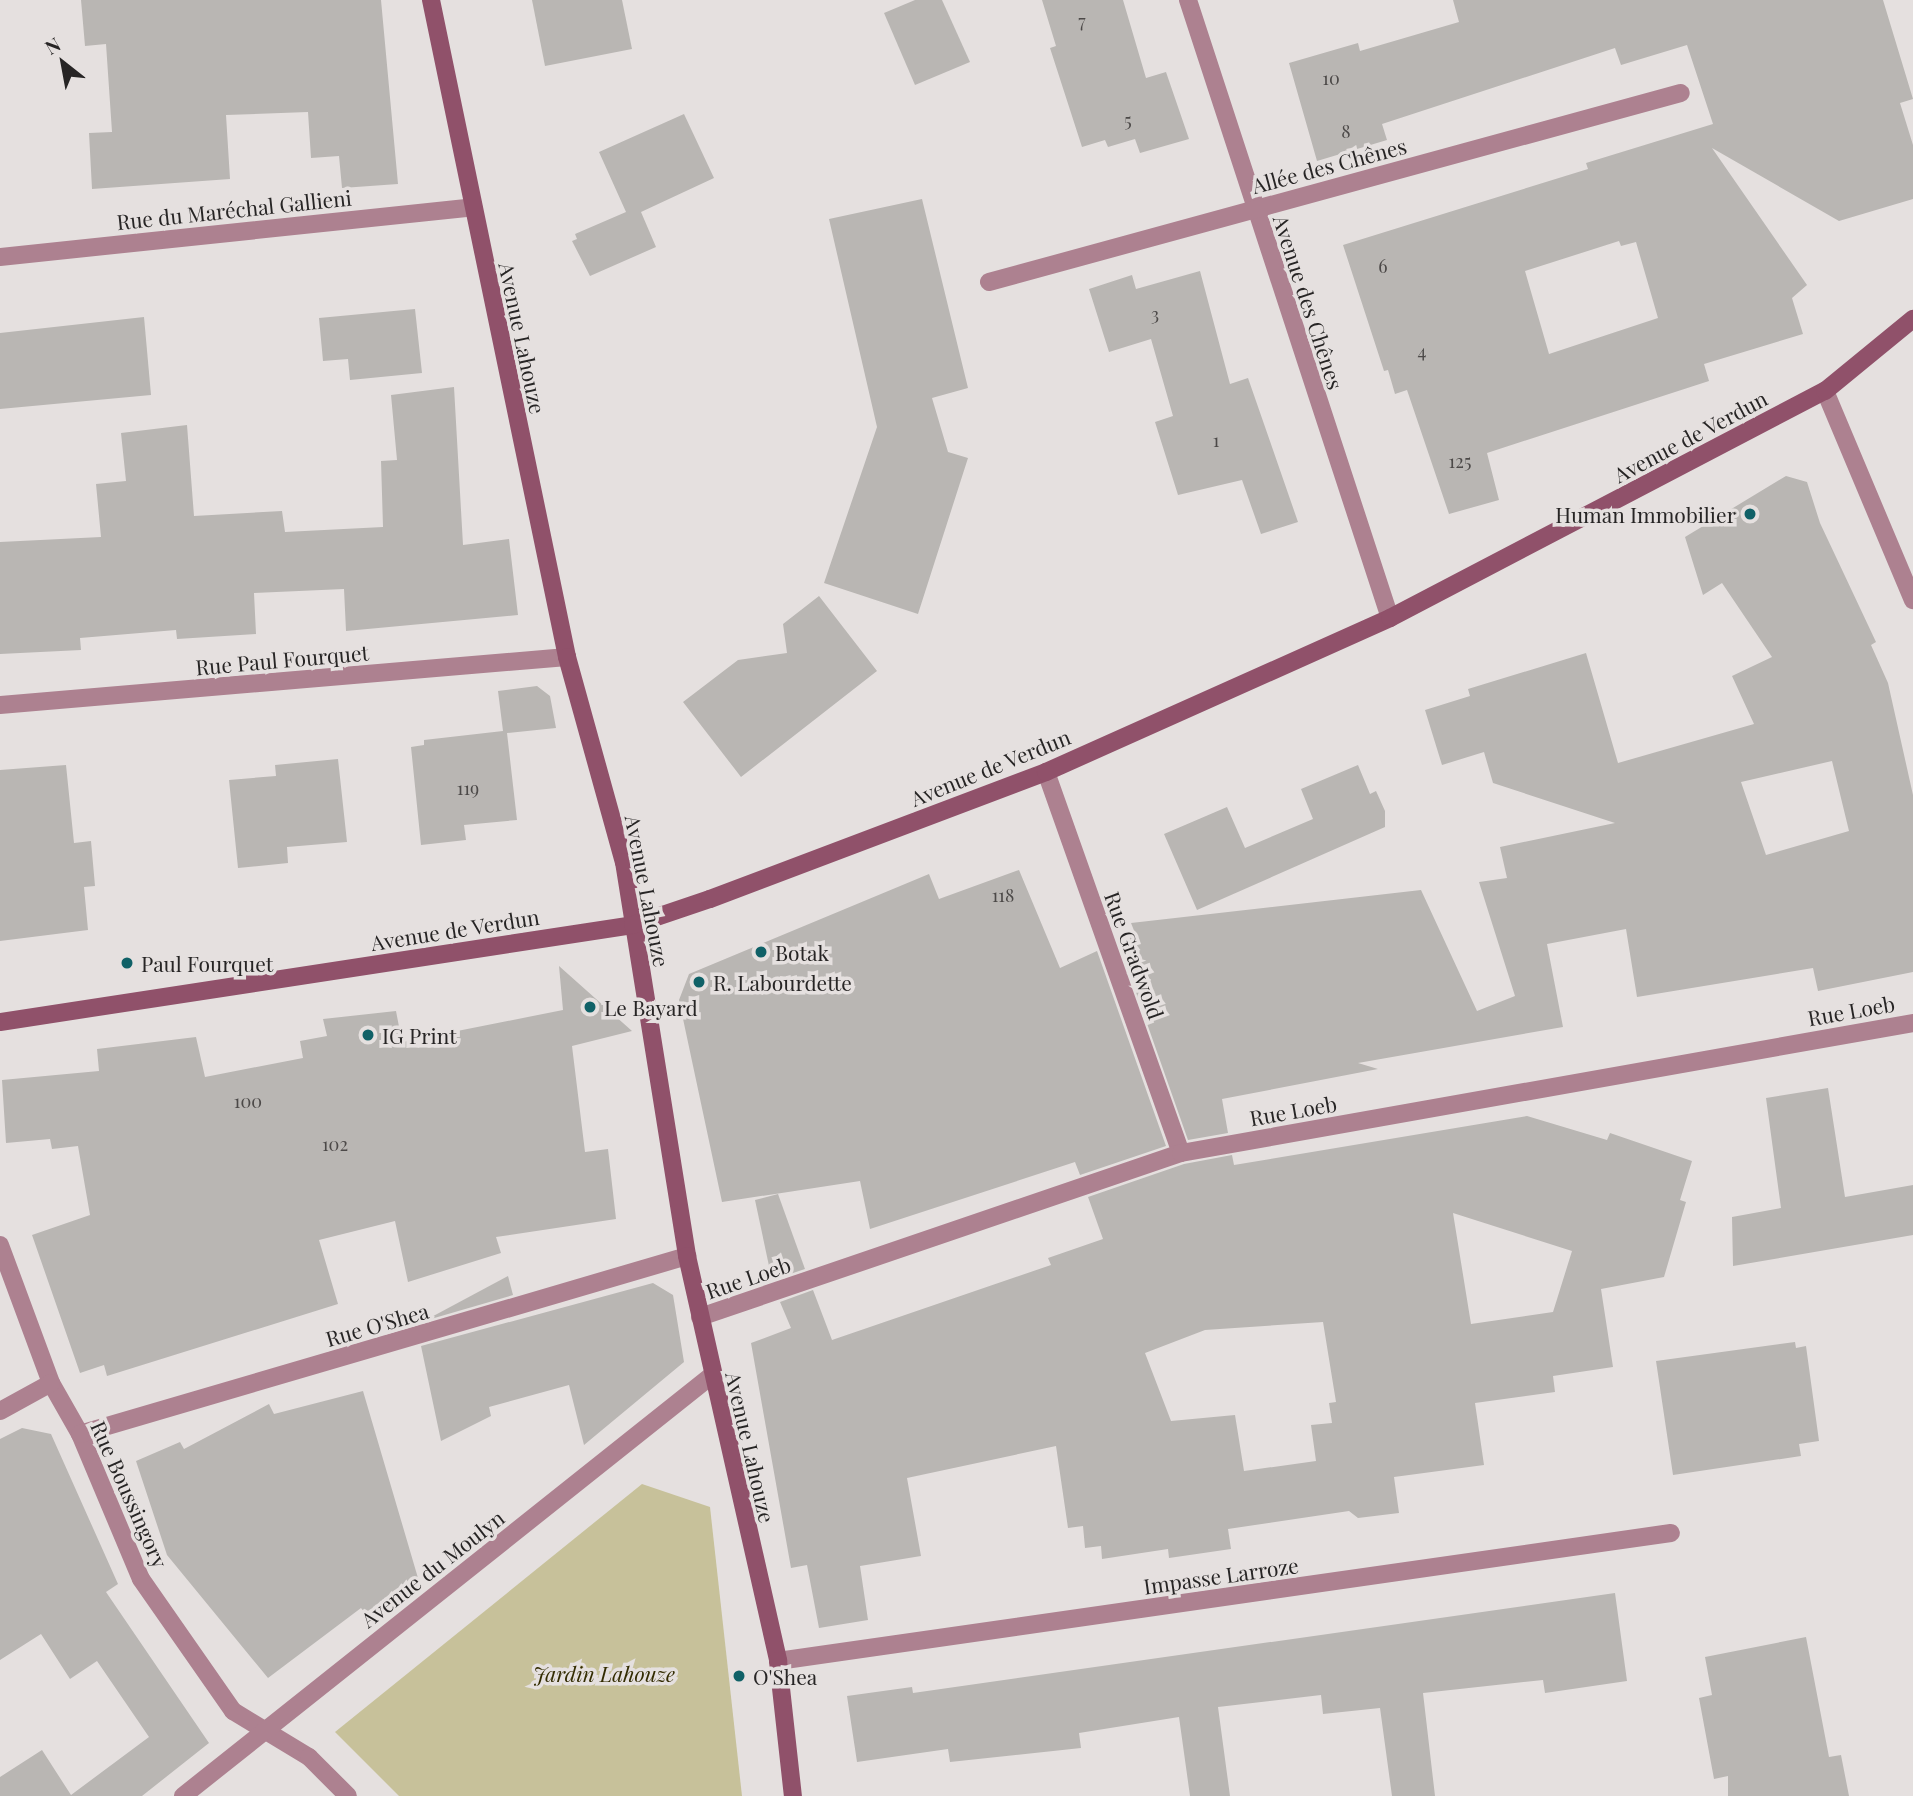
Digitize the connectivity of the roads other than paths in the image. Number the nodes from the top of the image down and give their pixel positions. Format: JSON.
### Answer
{"nodes":[{"id":1,"x":430,"y":0,"type":"edge"},
{"id":2,"x":1188,"y":0,"type":"edge"},
{"id":3,"x":1681,"y":93,"type":"dead end"},
{"id":4,"x":473,"y":207,"type":"junction"},
{"id":5,"x":1254,"y":209,"type":"junction"},
{"id":6,"x":0,"y":257,"type":"edge"},
{"id":7,"x":989,"y":282,"type":"dead end"},
{"id":8,"x":1913,"y":319,"type":"edge"},
{"id":9,"x":1825,"y":391,"type":"junction"},
{"id":10,"x":1913,"y":600,"type":"edge"},
{"id":11,"x":1390,"y":618,"type":"junction"},
{"id":12,"x":567,"y":657,"type":"junction"},
{"id":13,"x":0,"y":705,"type":"edge"},
{"id":14,"x":1046,"y":772,"type":"junction"},
{"id":15,"x":633,"y":925,"type":"junction"},
{"id":16,"x":0,"y":1022,"type":"edge"},
{"id":17,"x":1913,"y":1023,"type":"edge"},
{"id":18,"x":1181,"y":1153,"type":"junction"},
{"id":19,"x":0,"y":1245,"type":"edge"},
{"id":20,"x":687,"y":1256,"type":"junction"},
{"id":21,"x":700,"y":1317,"type":"junction"},
{"id":22,"x":711,"y":1376,"type":"junction"},
{"id":23,"x":51,"y":1383,"type":"junction"},
{"id":24,"x":0,"y":1411,"type":"edge"},
{"id":25,"x":79,"y":1434,"type":"junction"},
{"id":26,"x":1671,"y":1533,"type":"dead end"},
{"id":27,"x":778,"y":1661,"type":"junction"},
{"id":28,"x":265,"y":1730,"type":"junction"},
{"id":29,"x":183,"y":1796,"type":"edge"},
{"id":30,"x":348,"y":1796,"type":"edge"},
{"id":31,"x":793,"y":1796,"type":"edge"}],
"edges":[{"from":1,"to":4,"type":"main road","name":"Avenue Lahouze"},
{"from":2,"to":5,"type":"street","name":"Avenue des Chênes"},
{"from":3,"to":5,"type":"street","name":"Allée des Chênes"},
{"from":4,"to":6,"type":"street","name":"Rue du Maréchal Gallieni"},
{"from":4,"to":12,"type":"main road","name":"Avenue Lahouze"},
{"from":5,"to":7,"type":"street","name":"Allée des Chênes"},
{"from":5,"to":11,"type":"street","name":"Avenue des Chênes"},
{"from":8,"to":9,"type":"main road","name":"Avenue de Verdun"},
{"from":9,"to":10,"type":"street"},
{"from":9,"to":11,"type":"main road","name":"Avenue de Verdun"},
{"from":11,"to":14,"type":"main road","name":"Avenue de Verdun"},
{"from":12,"to":13,"type":"street","name":"Rue Paul Fourquet"},
{"from":12,"to":15,"type":"main road","name":"Avenue Lahouze"},
{"from":14,"to":15,"type":"main road","name":"Avenue de Verdun"},
{"from":14,"to":18,"type":"street","name":"Rue Gradwold"},
{"from":15,"to":16,"type":"main road","name":"Avenue de Verdun"},
{"from":15,"to":20,"type":"main road","name":"Avenue Lahouze"},
{"from":17,"to":18,"type":"street","name":"Rue Loeb"},
{"from":18,"to":21,"type":"street","name":"Rue Loeb"},
{"from":19,"to":23,"type":"street","name":"Rue Boussingory"},
{"from":20,"to":21,"type":"main road","name":"Avenue Lahouze"},
{"from":20,"to":25,"type":"street","name":"Rue O'Shea"},
{"from":21,"to":22,"type":"main road","name":"Avenue Lahouze"},
{"from":22,"to":27,"type":"main road","name":"Avenue Lahouze"},
{"from":22,"to":28,"type":"street","name":"Avenue du Moulyn"},
{"from":23,"to":24,"type":"street"},
{"from":23,"to":25,"type":"street","name":"Rue Boussingory"},
{"from":25,"to":28,"type":"street","name":"Rue Boussingory"},
{"from":26,"to":27,"type":"street","name":"Impasse Larroze"},
{"from":27,"to":31,"type":"main road","name":"Avenue Lahouze"},
{"from":28,"to":29,"type":"street","name":"Avenue du Moulyn"},
{"from":28,"to":30,"type":"street","name":"Rue Boussingory"}]}
